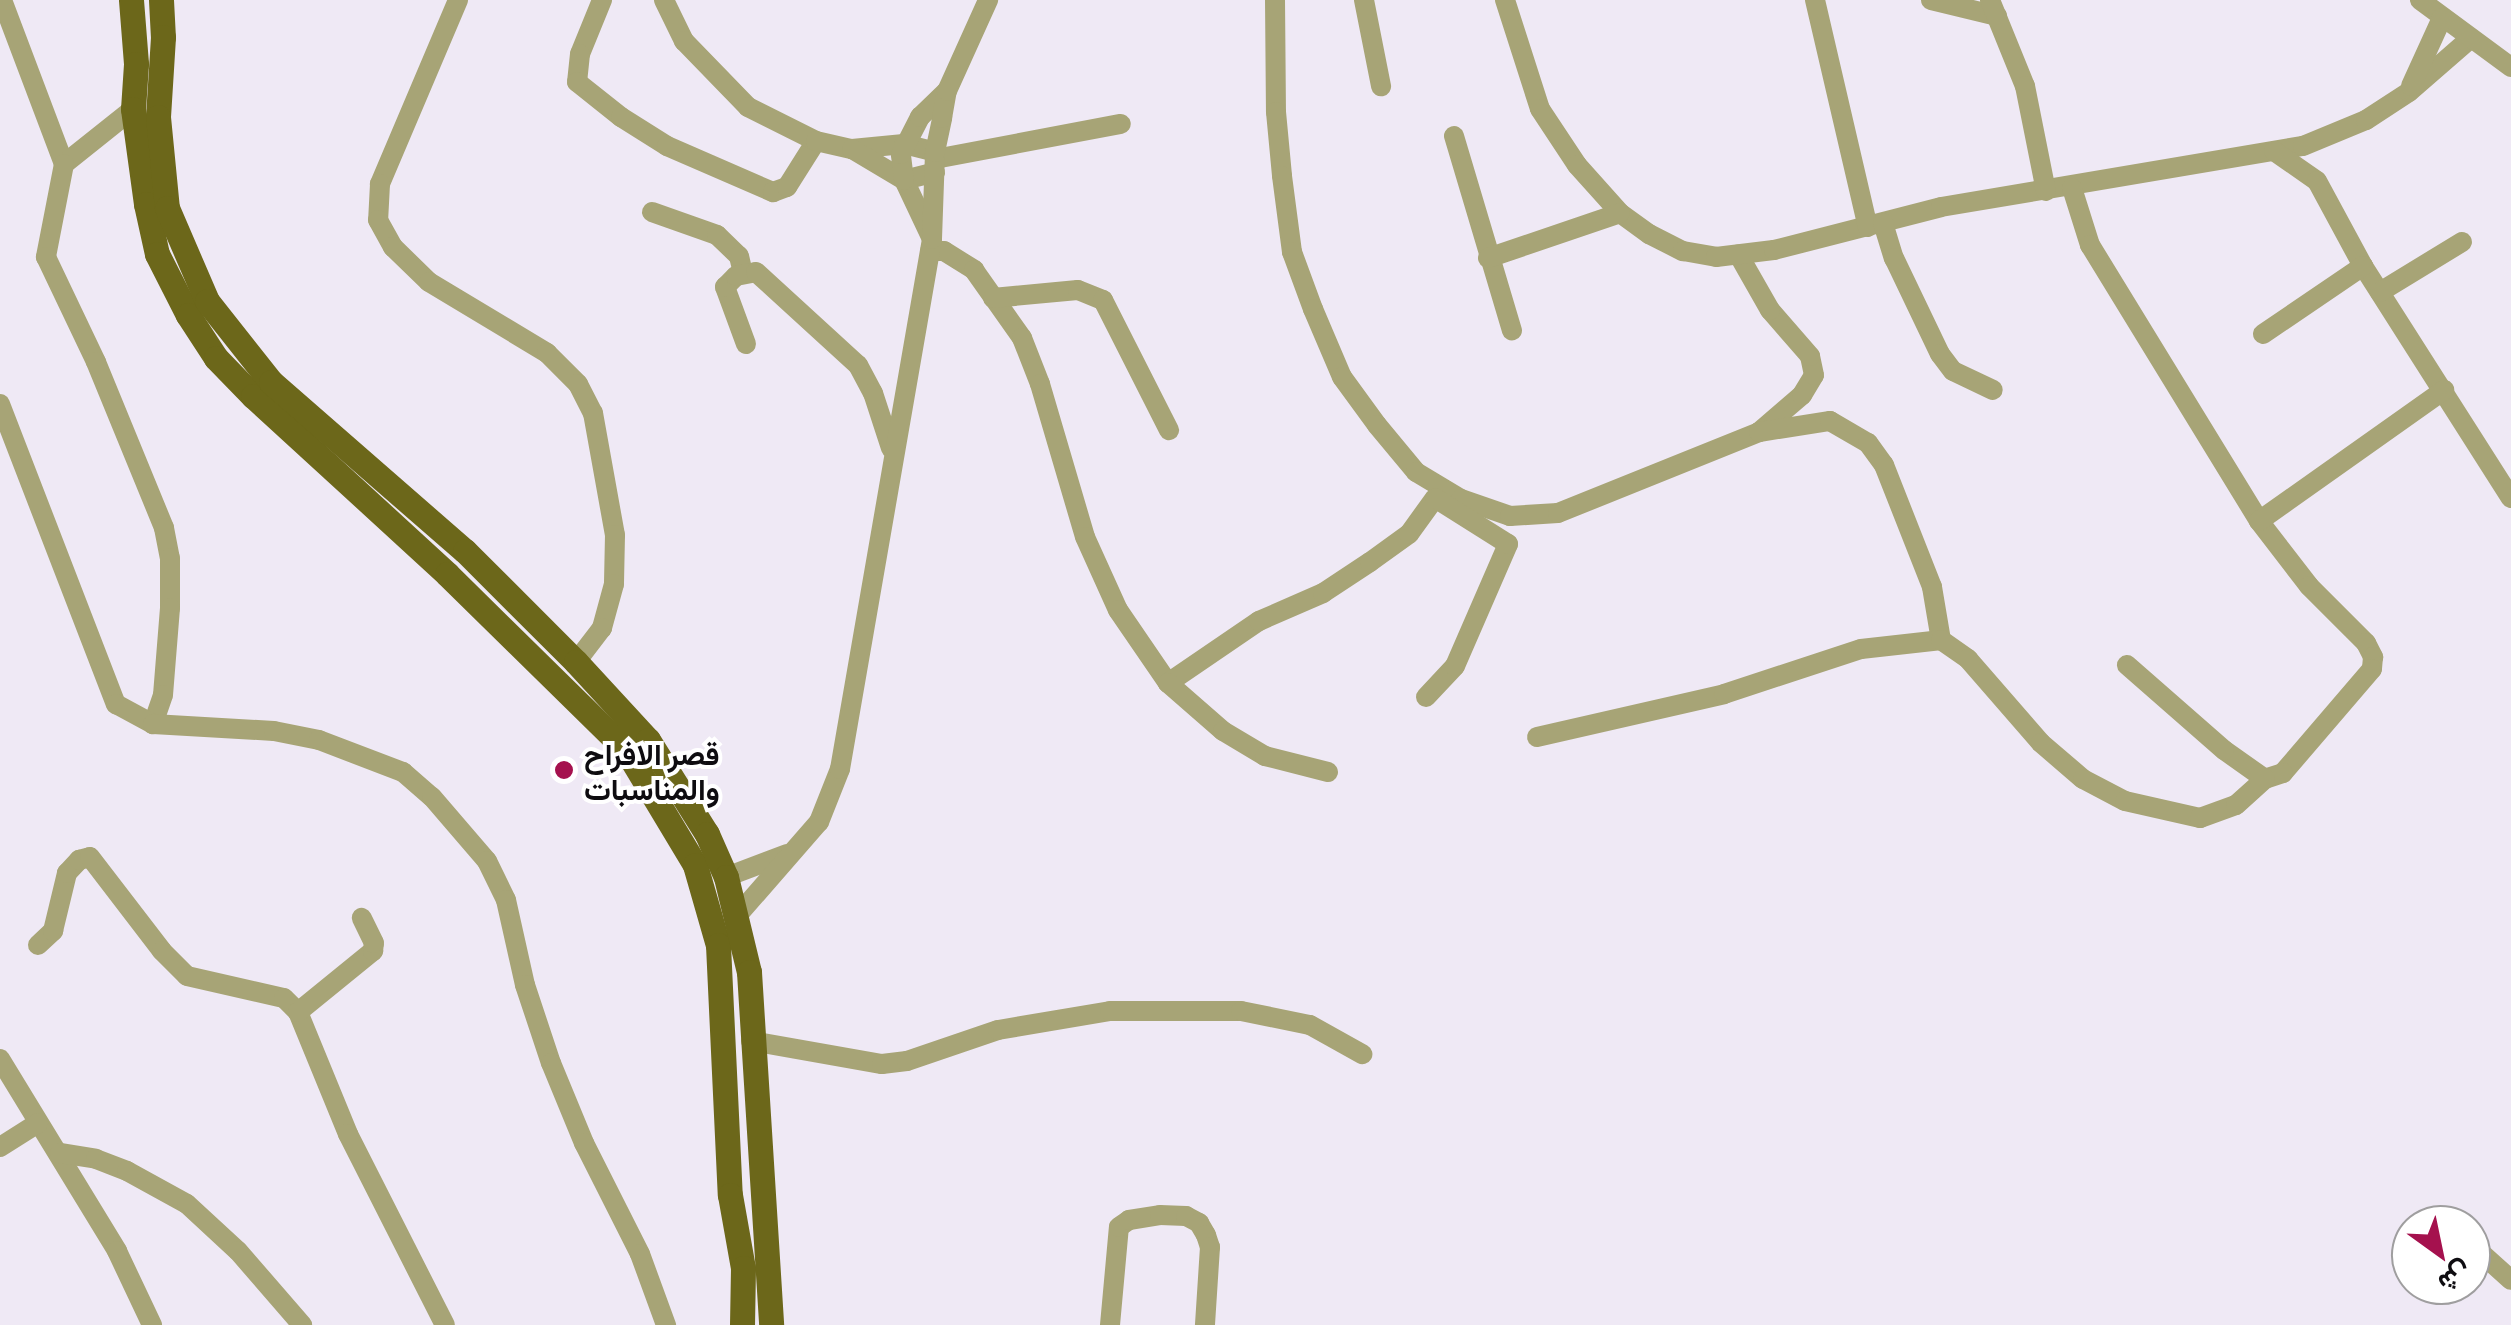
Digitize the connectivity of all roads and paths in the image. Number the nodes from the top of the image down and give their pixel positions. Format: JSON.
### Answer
{"nodes":[{"id":1,"x":2,"y":0,"type":"edge"},
{"id":2,"x":131,"y":0,"type":"edge"},
{"id":3,"x":160,"y":0,"type":"edge"},
{"id":4,"x":172,"y":0,"type":"edge"},
{"id":5,"x":458,"y":0,"type":"edge"},
{"id":6,"x":602,"y":0,"type":"edge"},
{"id":7,"x":664,"y":0,"type":"edge"},
{"id":8,"x":988,"y":0,"type":"edge"},
{"id":9,"x":1275,"y":0,"type":"edge"},
{"id":10,"x":1364,"y":0,"type":"edge"},
{"id":11,"x":1504,"y":0,"type":"edge"},
{"id":12,"x":1815,"y":0,"type":"edge"},
{"id":13,"x":1930,"y":0,"type":"edge"},
{"id":14,"x":2420,"y":0,"type":"edge"},
{"id":15,"x":1993,"y":8,"type":"edge"},
{"id":16,"x":2442,"y":18,"type":"junction"},
{"id":17,"x":164,"y":37,"type":"junction"},
{"id":18,"x":2471,"y":38,"type":"junction"},
{"id":19,"x":2511,"y":67,"type":"edge"},
{"id":20,"x":1380,"y":86,"type":"dead end"},
{"id":21,"x":948,"y":91,"type":"junction"},
{"id":22,"x":2409,"y":92,"type":"junction"},
{"id":23,"x":133,"y":109,"type":"junction"},
{"id":24,"x":1122,"y":124,"type":"dead end"},
{"id":25,"x":1454,"y":136,"type":"dead end"},
{"id":26,"x":2322,"y":139,"type":"junction"},
{"id":27,"x":816,"y":140,"type":"junction"},
{"id":28,"x":904,"y":144,"type":"junction"},
{"id":29,"x":852,"y":150,"type":"junction"},
{"id":30,"x":2274,"y":151,"type":"junction"},
{"id":31,"x":935,"y":161,"type":"junction"},
{"id":32,"x":64,"y":164,"type":"junction"},
{"id":33,"x":904,"y":180,"type":"junction"},
{"id":34,"x":2317,"y":181,"type":"junction"},
{"id":35,"x":2072,"y":188,"type":"junction"},
{"id":36,"x":2046,"y":191,"type":"junction"},
{"id":37,"x":652,"y":212,"type":"dead end"},
{"id":38,"x":1620,"y":213,"type":"junction"},
{"id":39,"x":1876,"y":225,"type":"junction"},
{"id":40,"x":2462,"y":242,"type":"dead end"},
{"id":41,"x":931,"y":245,"type":"junction"},
{"id":42,"x":1738,"y":254,"type":"junction"},
{"id":43,"x":1488,"y":258,"type":"junction"},
{"id":44,"x":2363,"y":266,"type":"junction"},
{"id":45,"x":743,"y":274,"type":"junction"},
{"id":46,"x":2380,"y":292,"type":"junction"},
{"id":47,"x":993,"y":298,"type":"junction"},
{"id":48,"x":1512,"y":332,"type":"dead end"},
{"id":49,"x":2263,"y":334,"type":"dead end"},
{"id":50,"x":746,"y":344,"type":"dead end"},
{"id":51,"x":262,"y":389,"type":"junction"},
{"id":52,"x":1994,"y":390,"type":"dead end"},
{"id":53,"x":2444,"y":390,"type":"junction"},
{"id":54,"x":0,"y":404,"type":"edge"},
{"id":55,"x":1169,"y":430,"type":"dead end"},
{"id":56,"x":1759,"y":432,"type":"junction"},
{"id":57,"x":892,"y":450,"type":"junction"},
{"id":58,"x":1416,"y":472,"type":"junction"},
{"id":59,"x":1435,"y":498,"type":"junction"},
{"id":60,"x":2511,"y":498,"type":"edge"},
{"id":61,"x":2259,"y":522,"type":"junction"},
{"id":62,"x":1941,"y":640,"type":"junction"},
{"id":63,"x":576,"y":662,"type":"junction"},
{"id":64,"x":2127,"y":665,"type":"dead end"},
{"id":65,"x":1168,"y":682,"type":"junction"},
{"id":66,"x":1426,"y":697,"type":"dead end"},
{"id":67,"x":154,"y":724,"type":"junction"},
{"id":68,"x":1537,"y":736,"type":"dead end"},
{"id":69,"x":1328,"y":772,"type":"dead end"},
{"id":70,"x":2266,"y":778,"type":"junction"},
{"id":71,"x":789,"y":853,"type":"junction"},
{"id":72,"x":726,"y":876,"type":"junction"},
{"id":73,"x":736,"y":917,"type":"junction"},
{"id":74,"x":362,"y":918,"type":"dead end"},
{"id":75,"x":38,"y":945,"type":"dead end"},
{"id":76,"x":298,"y":1012,"type":"junction"},
{"id":77,"x":751,"y":1041,"type":"junction"},
{"id":78,"x":1362,"y":1054,"type":"dead end"},
{"id":79,"x":0,"y":1060,"type":"edge"},
{"id":80,"x":38,"y":1123,"type":"junction"},
{"id":81,"x":761,"y":1141,"type":"junction"},
{"id":82,"x":728,"y":1144,"type":"junction"},
{"id":83,"x":0,"y":1147,"type":"edge"},
{"id":84,"x":60,"y":1154,"type":"junction"},
{"id":85,"x":2491,"y":1263,"type":"edge"},
{"id":86,"x":2511,"y":1280,"type":"edge"},
{"id":87,"x":152,"y":1325,"type":"edge"},
{"id":88,"x":302,"y":1325,"type":"edge"},
{"id":89,"x":445,"y":1325,"type":"edge"},
{"id":90,"x":666,"y":1325,"type":"edge"},
{"id":91,"x":742,"y":1325,"type":"edge"},
{"id":92,"x":771,"y":1325,"type":"edge"},
{"id":93,"x":1110,"y":1325,"type":"edge"},
{"id":94,"x":1205,"y":1325,"type":"edge"}],
"edges":[{"from":1,"to":32,"type":"street"},
{"from":2,"to":23,"type":"main road"},
{"from":3,"to":17,"type":"main road"},
{"from":4,"to":17,"type":"main road"},
{"from":5,"to":63,"type":"street"},
{"from":6,"to":27,"type":"street"},
{"from":7,"to":27,"type":"street"},
{"from":8,"to":21,"type":"street"},
{"from":9,"to":58,"type":"street"},
{"from":10,"to":20,"type":"street"},
{"from":11,"to":38,"type":"street"},
{"from":12,"to":39,"type":"street"},
{"from":13,"to":15,"type":"street"},
{"from":14,"to":16,"type":"street"},
{"from":15,"to":36,"type":"street"},
{"from":16,"to":18,"type":"street"},
{"from":16,"to":22,"type":"street"},
{"from":17,"to":51,"type":"main road"},
{"from":18,"to":19,"type":"street"},
{"from":18,"to":22,"type":"street"},
{"from":21,"to":28,"type":"street"},
{"from":21,"to":31,"type":"street"},
{"from":22,"to":26,"type":"street"},
{"from":23,"to":32,"type":"street"},
{"from":23,"to":51,"type":"main road"},
{"from":24,"to":31,"type":"street"},
{"from":25,"to":43,"type":"street"},
{"from":26,"to":30,"type":"street"},
{"from":26,"to":34,"type":"street"},
{"from":27,"to":29,"type":"street"},
{"from":28,"to":29,"type":"street"},
{"from":28,"to":31,"type":"street"},
{"from":28,"to":33,"type":"street"},
{"from":29,"to":33,"type":"street"},
{"from":30,"to":34,"type":"street"},
{"from":30,"to":35,"type":"street"},
{"from":31,"to":33,"type":"street"},
{"from":31,"to":41,"type":"street"},
{"from":32,"to":67,"type":"street"},
{"from":33,"to":41,"type":"street"},
{"from":34,"to":44,"type":"street"},
{"from":35,"to":36,"type":"street"},
{"from":35,"to":61,"type":"street"},
{"from":36,"to":39,"type":"street"},
{"from":37,"to":45,"type":"street"},
{"from":38,"to":42,"type":"street"},
{"from":38,"to":43,"type":"street"},
{"from":39,"to":42,"type":"street"},
{"from":39,"to":52,"type":"street"},
{"from":40,"to":46,"type":"street"},
{"from":41,"to":47,"type":"street"},
{"from":41,"to":57,"type":"street"},
{"from":42,"to":56,"type":"street"},
{"from":43,"to":48,"type":"street"},
{"from":44,"to":46,"type":"street"},
{"from":44,"to":49,"type":"street"},
{"from":45,"to":50,"type":"street"},
{"from":45,"to":57,"type":"street"},
{"from":46,"to":53,"type":"street"},
{"from":47,"to":55,"type":"street"},
{"from":47,"to":65,"type":"street"},
{"from":51,"to":63,"type":"main road"},
{"from":51,"to":82,"type":"main road"},
{"from":53,"to":60,"type":"street"},
{"from":53,"to":61,"type":"street"},
{"from":54,"to":67,"type":"street"},
{"from":56,"to":58,"type":"street"},
{"from":56,"to":62,"type":"street"},
{"from":57,"to":71,"type":"street"},
{"from":58,"to":59,"type":"street"},
{"from":59,"to":65,"type":"street"},
{"from":59,"to":66,"type":"street"},
{"from":61,"to":70,"type":"street"},
{"from":62,"to":68,"type":"street"},
{"from":62,"to":70,"type":"street"},
{"from":63,"to":72,"type":"main road"},
{"from":64,"to":70,"type":"street"},
{"from":65,"to":69,"type":"street"},
{"from":67,"to":90,"type":"street"},
{"from":71,"to":72,"type":"street"},
{"from":71,"to":73,"type":"street"},
{"from":72,"to":73,"type":"main road"},
{"from":73,"to":77,"type":"main road"},
{"from":74,"to":76,"type":"street"},
{"from":75,"to":76,"type":"street"},
{"from":76,"to":89,"type":"street"},
{"from":77,"to":78,"type":"street"},
{"from":77,"to":81,"type":"main road"},
{"from":79,"to":80,"type":"street"},
{"from":80,"to":83,"type":"street"},
{"from":80,"to":84,"type":"street"},
{"from":81,"to":82,"type":"main road"},
{"from":81,"to":92,"type":"main road"},
{"from":82,"to":91,"type":"main road"},
{"from":84,"to":87,"type":"street"},
{"from":84,"to":88,"type":"street"},
{"from":85,"to":86,"type":"street"},
{"from":93,"to":94,"type":"street"}]}
